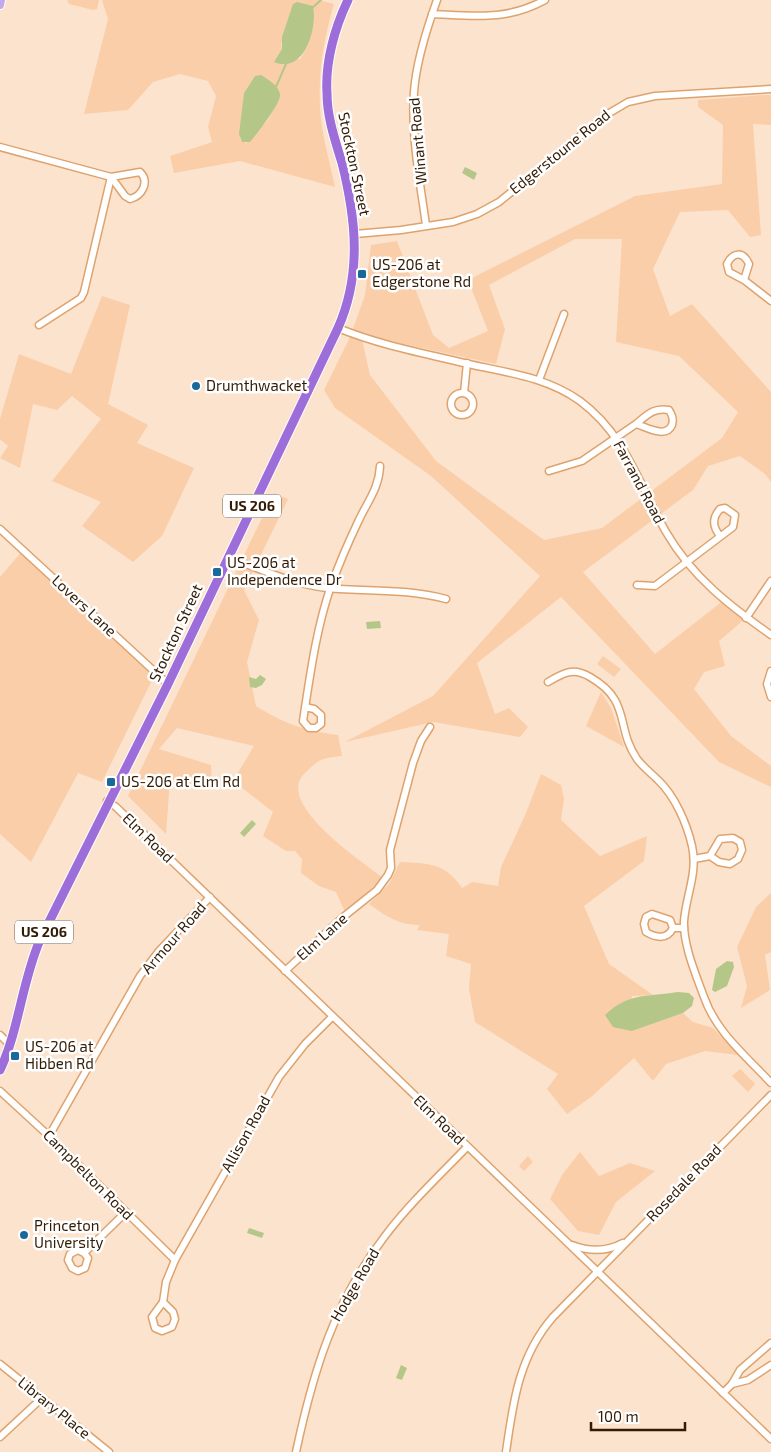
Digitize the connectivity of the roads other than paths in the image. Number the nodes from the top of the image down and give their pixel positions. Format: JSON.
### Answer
{"nodes":[{"id":1,"x":2,"y":0,"type":"edge"},
{"id":2,"x":348,"y":0,"type":"edge"},
{"id":3,"x":437,"y":0,"type":"edge"},
{"id":4,"x":545,"y":0,"type":"edge"},
{"id":5,"x":0,"y":5,"type":"edge"},
{"id":6,"x":432,"y":14,"type":"junction"},
{"id":7,"x":771,"y":90,"type":"edge"},
{"id":8,"x":0,"y":147,"type":"edge"},
{"id":9,"x":111,"y":177,"type":"junction"},
{"id":10,"x":426,"y":225,"type":"junction"},
{"id":11,"x":355,"y":234,"type":"junction"},
{"id":12,"x":744,"y":280,"type":"dead end"},
{"id":13,"x":770,"y":298,"type":"edge"},
{"id":14,"x":564,"y":314,"type":"dead end"},
{"id":15,"x":39,"y":325,"type":"dead end"},
{"id":16,"x":338,"y":328,"type":"junction"},
{"id":17,"x":467,"y":363,"type":"junction"},
{"id":18,"x":539,"y":380,"type":"junction"},
{"id":19,"x":464,"y":393,"type":"dead end"},
{"id":20,"x":636,"y":424,"type":"junction"},
{"id":21,"x":616,"y":437,"type":"junction"},
{"id":22,"x":380,"y":466,"type":"dead end"},
{"id":23,"x":549,"y":471,"type":"dead end"},
{"id":24,"x":0,"y":529,"type":"edge"},
{"id":25,"x":720,"y":536,"type":"dead end"},
{"id":26,"x":228,"y":557,"type":"junction"},
{"id":27,"x":686,"y":562,"type":"junction"},
{"id":28,"x":771,"y":581,"type":"edge"},
{"id":29,"x":637,"y":585,"type":"dead end"},
{"id":30,"x":331,"y":588,"type":"junction"},
{"id":31,"x":446,"y":600,"type":"dead end"},
{"id":32,"x":746,"y":618,"type":"junction"},
{"id":33,"x":771,"y":635,"type":"edge"},
{"id":34,"x":771,"y":671,"type":"edge"},
{"id":35,"x":548,"y":682,"type":"dead end"},
{"id":36,"x":168,"y":684,"type":"junction"},
{"id":37,"x":771,"y":697,"type":"edge"},
{"id":38,"x":305,"y":707,"type":"dead end"},
{"id":39,"x":430,"y":727,"type":"dead end"},
{"id":40,"x":107,"y":801,"type":"junction"},
{"id":41,"x":710,"y":856,"type":"junction"},
{"id":42,"x":694,"y":859,"type":"junction"},
{"id":43,"x":210,"y":897,"type":"junction"},
{"id":44,"x":673,"y":928,"type":"junction"},
{"id":45,"x":684,"y":928,"type":"junction"},
{"id":46,"x":285,"y":971,"type":"junction"},
{"id":47,"x":332,"y":1017,"type":"junction"},
{"id":48,"x":0,"y":1035,"type":"edge"},
{"id":49,"x":9,"y":1044,"type":"junction"},
{"id":50,"x":0,"y":1070,"type":"edge"},
{"id":51,"x":771,"y":1083,"type":"edge"},
{"id":52,"x":0,"y":1091,"type":"edge"},
{"id":53,"x":771,"y":1095,"type":"edge"},
{"id":54,"x":49,"y":1136,"type":"junction"},
{"id":55,"x":468,"y":1147,"type":"junction"},
{"id":56,"x":126,"y":1212,"type":"junction"},
{"id":57,"x":630,"y":1239,"type":"junction"},
{"id":58,"x":568,"y":1243,"type":"junction"},
{"id":59,"x":84,"y":1253,"type":"dead end"},
{"id":60,"x":175,"y":1260,"type":"junction"},
{"id":61,"x":598,"y":1272,"type":"junction"},
{"id":62,"x":163,"y":1302,"type":"junction"},
{"id":63,"x":771,"y":1343,"type":"edge"},
{"id":64,"x":0,"y":1364,"type":"edge"},
{"id":65,"x":771,"y":1365,"type":"edge"},
{"id":66,"x":732,"y":1384,"type":"junction"},
{"id":67,"x":723,"y":1393,"type":"junction"},
{"id":68,"x":42,"y":1398,"type":"junction"},
{"id":69,"x":0,"y":1437,"type":"edge"},
{"id":70,"x":771,"y":1439,"type":"edge"},
{"id":71,"x":109,"y":1452,"type":"edge"},
{"id":72,"x":296,"y":1452,"type":"edge"},
{"id":73,"x":506,"y":1452,"type":"edge"}],
"edges":[{"from":1,"to":5,"type":"main road"},
{"from":2,"to":11,"type":"highway","name":"Stockton Street","number":"US 206"},
{"from":3,"to":6,"type":"street","name":"Winant Road"},
{"from":4,"to":6,"type":"street"},
{"from":6,"to":10,"type":"street","name":"Winant Road"},
{"from":7,"to":10,"type":"street","name":"Edgerstoune Road"},
{"from":8,"to":9,"type":"street"},
{"from":9,"to":9,"type":"street"},
{"from":9,"to":15,"type":"street"},
{"from":10,"to":11,"type":"street","name":"Edgerstoune Road"},
{"from":11,"to":16,"type":"highway","name":"Stockton Street","number":"US 206"},
{"from":12,"to":13,"type":"street"},
{"from":14,"to":18,"type":"street"},
{"from":16,"to":17,"type":"street","name":"Farrand Road"},
{"from":16,"to":26,"type":"highway","name":"Stockton Street","number":"US 206"},
{"from":17,"to":18,"type":"street","name":"Farrand Road"},
{"from":17,"to":19,"type":"street"},
{"from":18,"to":21,"type":"street","name":"Farrand Road"},
{"from":20,"to":20,"type":"street"},
{"from":20,"to":21,"type":"street"},
{"from":21,"to":23,"type":"street"},
{"from":21,"to":27,"type":"street","name":"Farrand Road"},
{"from":22,"to":30,"type":"street"},
{"from":24,"to":36,"type":"street","name":"Lovers Lane"},
{"from":25,"to":27,"type":"street"},
{"from":26,"to":30,"type":"street"},
{"from":26,"to":36,"type":"highway","name":"Stockton Street","number":"US 206"},
{"from":27,"to":29,"type":"street"},
{"from":27,"to":32,"type":"street","name":"Farrand Road"},
{"from":28,"to":32,"type":"street"},
{"from":30,"to":31,"type":"street"},
{"from":30,"to":38,"type":"street"},
{"from":32,"to":33,"type":"street","name":"Farrand Road"},
{"from":34,"to":37,"type":"street"},
{"from":35,"to":42,"type":"street"},
{"from":36,"to":40,"type":"highway","name":"Stockton Street","number":"US 206"},
{"from":39,"to":46,"type":"street","name":"Elm Lane"},
{"from":40,"to":43,"type":"street","name":"Elm Road"},
{"from":40,"to":49,"type":"highway","name":"Stockton Street","number":"US 206"},
{"from":41,"to":41,"type":"street"},
{"from":41,"to":42,"type":"street"},
{"from":42,"to":45,"type":"street"},
{"from":43,"to":46,"type":"street","name":"Elm Road"},
{"from":43,"to":54,"type":"street","name":"Armour Road"},
{"from":44,"to":44,"type":"street"},
{"from":44,"to":45,"type":"street"},
{"from":45,"to":51,"type":"street"},
{"from":46,"to":47,"type":"street","name":"Elm Road"},
{"from":47,"to":55,"type":"street","name":"Elm Road"},
{"from":47,"to":60,"type":"street","name":"Allison Road"},
{"from":48,"to":49,"type":"street"},
{"from":49,"to":50,"type":"highway","name":"Stockton Street","number":"US 206"},
{"from":52,"to":54,"type":"street","name":"Campbelton Road"},
{"from":53,"to":57,"type":"street","name":"Rosedale Road"},
{"from":54,"to":56,"type":"street","name":"Campbelton Road"},
{"from":55,"to":58,"type":"street","name":"Elm Road"},
{"from":55,"to":72,"type":"street","name":"Hodge Road"},
{"from":56,"to":59,"type":"street"},
{"from":56,"to":60,"type":"street","name":"Campbelton Road"},
{"from":57,"to":58,"type":"street"},
{"from":57,"to":61,"type":"street","name":"Rosedale Road"},
{"from":58,"to":61,"type":"street","name":"Elm Road"},
{"from":60,"to":62,"type":"street","name":"Allison Road"},
{"from":61,"to":67,"type":"street","name":"Elm Road"},
{"from":61,"to":73,"type":"street","name":"Rosedale Road"},
{"from":62,"to":62,"type":"street"},
{"from":63,"to":66,"type":"street"},
{"from":64,"to":68,"type":"street","name":"Library Place"},
{"from":65,"to":66,"type":"street"},
{"from":66,"to":67,"type":"street"},
{"from":67,"to":70,"type":"street","name":"Elm Road"},
{"from":68,"to":69,"type":"street"},
{"from":68,"to":71,"type":"street","name":"Library Place"}]}
